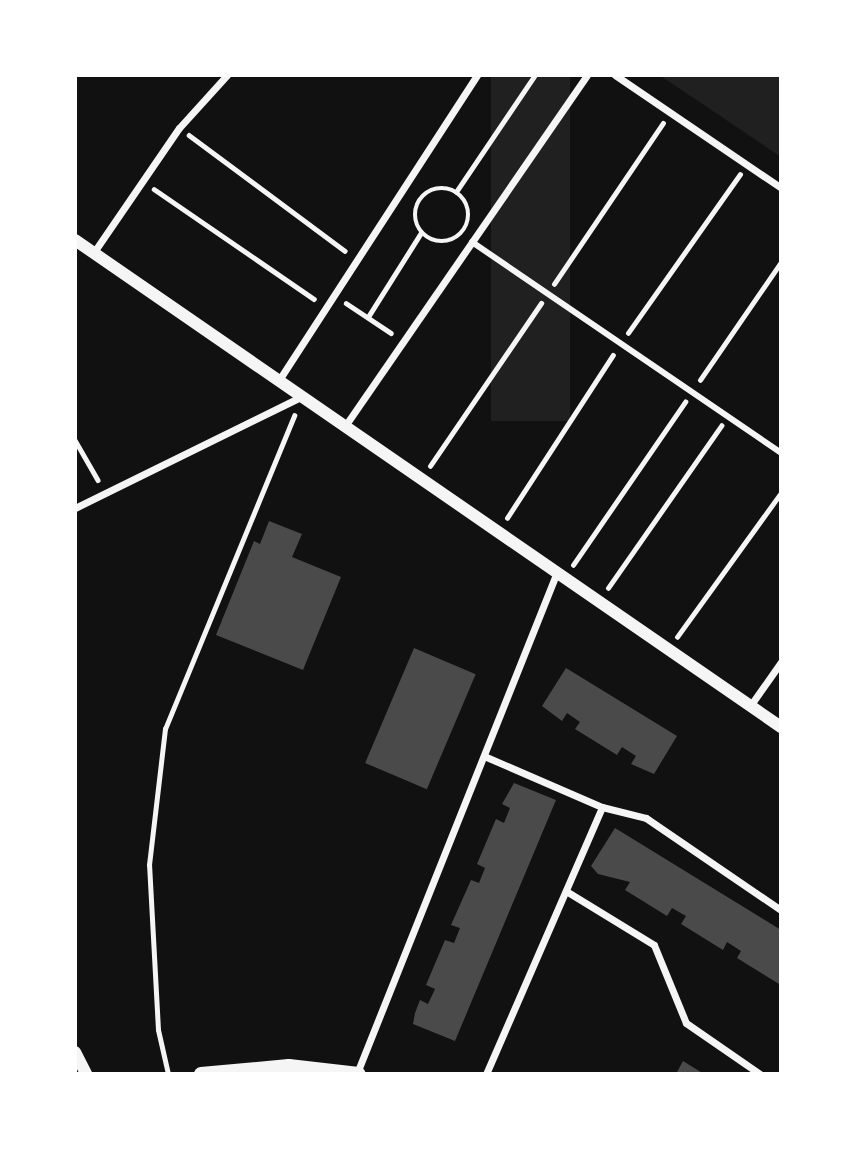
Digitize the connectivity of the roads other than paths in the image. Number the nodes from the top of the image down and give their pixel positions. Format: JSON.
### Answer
{"nodes":[{"id":1,"x":228,"y":75,"type":"edge"},
{"id":2,"x":477,"y":75,"type":"edge"},
{"id":3,"x":587,"y":75,"type":"edge"},
{"id":4,"x":615,"y":75,"type":"edge"},
{"id":5,"x":781,"y":188,"type":"edge"},
{"id":6,"x":75,"y":240,"type":"edge"},
{"id":7,"x":472,"y":242,"type":"junction"},
{"id":8,"x":94,"y":252,"type":"junction"},
{"id":9,"x":279,"y":380,"type":"junction"},
{"id":10,"x":302,"y":396,"type":"junction"},
{"id":11,"x":345,"y":426,"type":"junction"},
{"id":12,"x":781,"y":453,"type":"edge"},
{"id":13,"x":75,"y":508,"type":"edge"},
{"id":14,"x":561,"y":575,"type":"junction"},
{"id":15,"x":781,"y":662,"type":"edge"},
{"id":16,"x":750,"y":706,"type":"junction"},
{"id":17,"x":781,"y":727,"type":"edge"},
{"id":18,"x":484,"y":756,"type":"junction"},
{"id":19,"x":602,"y":807,"type":"junction"},
{"id":20,"x":566,"y":891,"type":"junction"},
{"id":21,"x":781,"y":910,"type":"edge"},
{"id":22,"x":75,"y":1052,"type":"edge"},
{"id":23,"x":86,"y":1074,"type":"edge"},
{"id":24,"x":201,"y":1074,"type":"edge"},
{"id":25,"x":358,"y":1074,"type":"edge"},
{"id":26,"x":486,"y":1074,"type":"edge"},
{"id":27,"x":760,"y":1074,"type":"edge"}],
"edges":[{"from":1,"to":8,"type":"street"},
{"from":2,"to":9,"type":"street"},
{"from":3,"to":7,"type":"street"},
{"from":4,"to":5,"type":"street"},
{"from":6,"to":8,"type":"street"},
{"from":7,"to":11,"type":"street"},
{"from":7,"to":12,"type":"street"},
{"from":8,"to":9,"type":"street"},
{"from":9,"to":10,"type":"street"},
{"from":10,"to":11,"type":"street"},
{"from":10,"to":13,"type":"street"},
{"from":11,"to":14,"type":"street"},
{"from":14,"to":16,"type":"street"},
{"from":14,"to":18,"type":"street"},
{"from":15,"to":16,"type":"street"},
{"from":16,"to":17,"type":"street"},
{"from":18,"to":19,"type":"street"},
{"from":18,"to":25,"type":"street"},
{"from":19,"to":20,"type":"street"},
{"from":19,"to":21,"type":"street"},
{"from":20,"to":26,"type":"street"},
{"from":20,"to":27,"type":"street"},
{"from":22,"to":23,"type":"street"},
{"from":24,"to":25,"type":"main road"}]}
